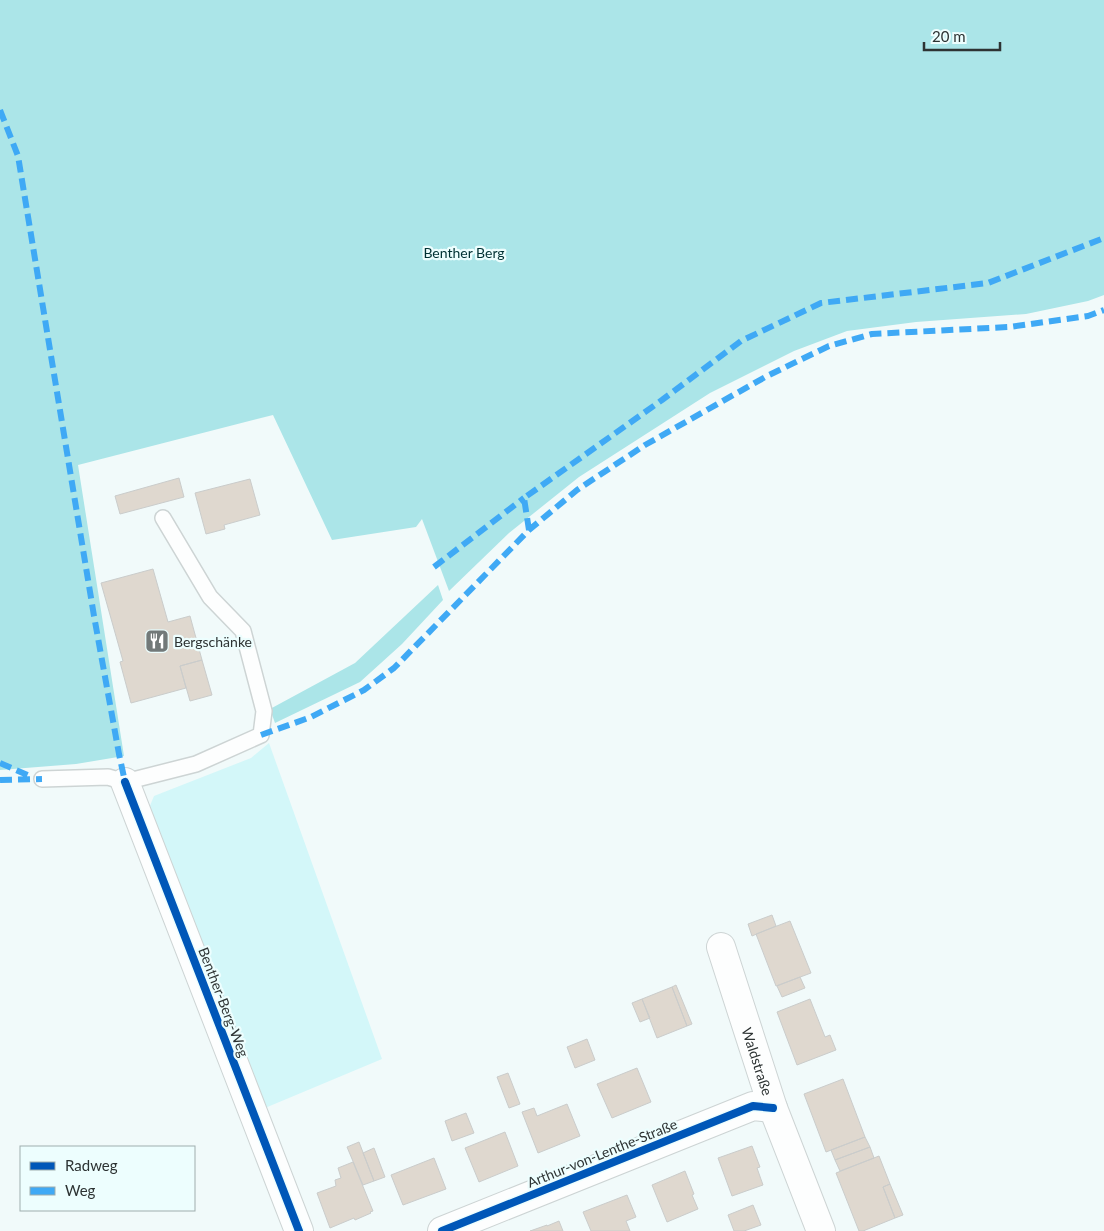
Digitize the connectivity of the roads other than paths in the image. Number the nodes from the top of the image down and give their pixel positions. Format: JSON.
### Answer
{"nodes":[{"id":1,"x":163,"y":518,"type":"dead end"},
{"id":2,"x":42,"y":779,"type":"dead end"},
{"id":3,"x":125,"y":782,"type":"junction"},
{"id":4,"x":720,"y":947,"type":"dead end"},
{"id":5,"x":773,"y":1108,"type":"junction"},
{"id":6,"x":299,"y":1231,"type":"edge"},
{"id":7,"x":442,"y":1231,"type":"edge"},
{"id":8,"x":821,"y":1231,"type":"edge"}],
"edges":[{"from":1,"to":3,"type":"lane"},
{"from":2,"to":3,"type":"lane"},
{"from":3,"to":6,"type":"street","name":"Benther-Berg-Weg"},
{"from":4,"to":5,"type":"street","name":"Waldstraße"},
{"from":5,"to":7,"type":"street","name":"Arthur-von-Lenthe-Straße"},
{"from":5,"to":8,"type":"street","name":"Waldstraße"}]}
